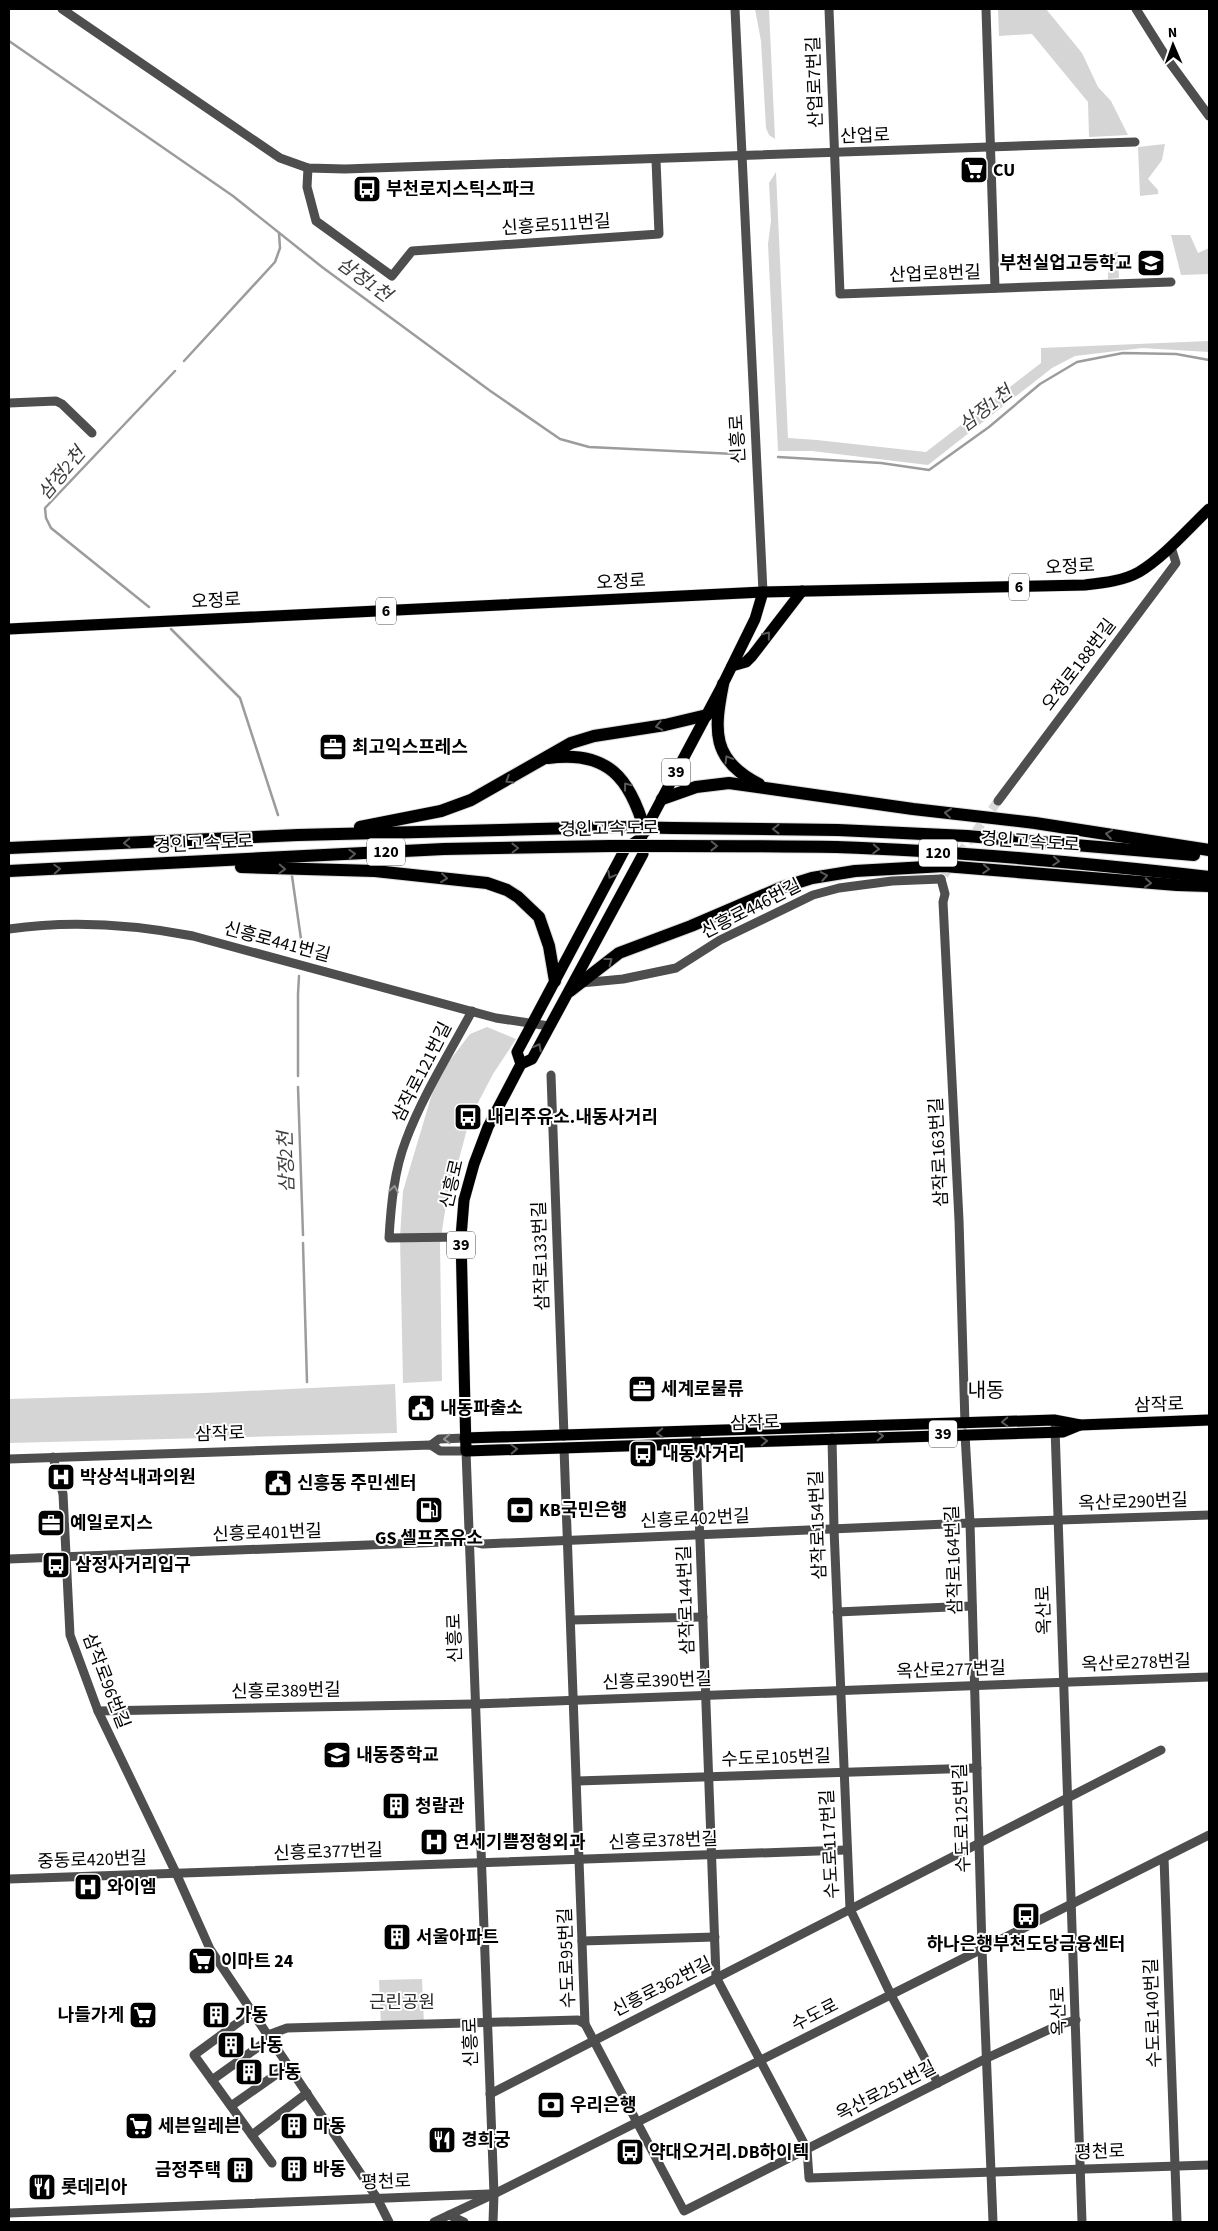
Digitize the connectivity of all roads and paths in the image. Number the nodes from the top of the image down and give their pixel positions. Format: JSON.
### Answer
{"nodes":[{"id":1,"x":62,"y":9,"type":"edge"},
{"id":2,"x":735,"y":9,"type":"edge"},
{"id":3,"x":828,"y":9,"type":"edge"},
{"id":4,"x":986,"y":9,"type":"edge"},
{"id":5,"x":1136,"y":9,"type":"edge"},
{"id":6,"x":1209,"y":116,"type":"edge"},
{"id":7,"x":1135,"y":142,"type":"dead end"},
{"id":8,"x":989,"y":148,"type":"junction"},
{"id":9,"x":834,"y":154,"type":"junction"},
{"id":10,"x":743,"y":157,"type":"junction"},
{"id":11,"x":656,"y":160,"type":"junction"},
{"id":12,"x":308,"y":168,"type":"junction"},
{"id":13,"x":1170,"y":282,"type":"dead end"},
{"id":14,"x":995,"y":288,"type":"junction"},
{"id":15,"x":9,"y":403,"type":"edge"},
{"id":16,"x":92,"y":433,"type":"dead end"},
{"id":17,"x":1209,"y":509,"type":"edge"},
{"id":18,"x":1171,"y":547,"type":"junction"},
{"id":19,"x":763,"y":592,"type":"junction"},
{"id":20,"x":802,"y":592,"type":"junction"},
{"id":21,"x":9,"y":629,"type":"edge"},
{"id":22,"x":732,"y":666,"type":"junction"},
{"id":23,"x":723,"y":684,"type":"junction"},
{"id":24,"x":707,"y":715,"type":"junction"},
{"id":25,"x":541,"y":760,"type":"junction"},
{"id":26,"x":766,"y":787,"type":"junction"},
{"id":27,"x":662,"y":799,"type":"junction"},
{"id":28,"x":998,"y":801,"type":"tunnel mouth"},
{"id":29,"x":643,"y":834,"type":"junction"},
{"id":30,"x":298,"y":835,"type":"junction"},
{"id":31,"x":9,"y":848,"type":"edge"},
{"id":32,"x":1209,"y":850,"type":"edge"},
{"id":33,"x":1209,"y":856,"type":"edge"},
{"id":34,"x":164,"y":864,"type":"junction"},
{"id":35,"x":9,"y":871,"type":"edge"},
{"id":36,"x":942,"y":877,"type":"joint"},
{"id":37,"x":1209,"y":877,"type":"edge"},
{"id":38,"x":1209,"y":886,"type":"edge"},
{"id":39,"x":9,"y":929,"type":"edge"},
{"id":40,"x":555,"y":981,"type":"junction"},
{"id":41,"x":581,"y":983,"type":"junction"},
{"id":42,"x":570,"y":991,"type":"junction"},
{"id":43,"x":472,"y":1011,"type":"junction"},
{"id":44,"x":532,"y":1024,"type":"junction"},
{"id":45,"x":549,"y":1026,"type":"junction"},
{"id":46,"x":521,"y":1064,"type":"junction"},
{"id":47,"x":551,"y":1075,"type":"dead end"},
{"id":48,"x":461,"y":1237,"type":"junction"},
{"id":49,"x":1054,"y":1420,"type":"junction"},
{"id":50,"x":1209,"y":1420,"type":"edge"},
{"id":51,"x":1080,"y":1425,"type":"junction"},
{"id":52,"x":965,"y":1429,"type":"junction"},
{"id":53,"x":1055,"y":1432,"type":"junction"},
{"id":54,"x":465,"y":1438,"type":"junction"},
{"id":55,"x":696,"y":1438,"type":"junction"},
{"id":56,"x":832,"y":1438,"type":"junction"},
{"id":57,"x":564,"y":1442,"type":"junction"},
{"id":58,"x":432,"y":1445,"type":"junction"},
{"id":59,"x":466,"y":1451,"type":"junction"},
{"id":60,"x":54,"y":1457,"type":"junction"},
{"id":61,"x":9,"y":1459,"type":"edge"},
{"id":62,"x":1209,"y":1515,"type":"edge"},
{"id":63,"x":1058,"y":1520,"type":"junction"},
{"id":64,"x":970,"y":1523,"type":"junction"},
{"id":65,"x":834,"y":1529,"type":"junction"},
{"id":66,"x":700,"y":1535,"type":"junction"},
{"id":67,"x":469,"y":1541,"type":"junction"},
{"id":68,"x":568,"y":1541,"type":"junction"},
{"id":69,"x":66,"y":1556,"type":"junction"},
{"id":70,"x":9,"y":1559,"type":"edge"},
{"id":71,"x":972,"y":1606,"type":"junction"},
{"id":72,"x":837,"y":1612,"type":"junction"},
{"id":73,"x":703,"y":1617,"type":"junction"},
{"id":74,"x":571,"y":1620,"type":"junction"},
{"id":75,"x":1209,"y":1677,"type":"edge"},
{"id":76,"x":1063,"y":1682,"type":"junction"},
{"id":77,"x":974,"y":1685,"type":"junction"},
{"id":78,"x":841,"y":1690,"type":"junction"},
{"id":79,"x":706,"y":1695,"type":"junction"},
{"id":80,"x":574,"y":1700,"type":"junction"},
{"id":81,"x":475,"y":1704,"type":"junction"},
{"id":82,"x":98,"y":1711,"type":"junction"},
{"id":83,"x":1161,"y":1750,"type":"dead end"},
{"id":84,"x":977,"y":1768,"type":"junction"},
{"id":85,"x":843,"y":1772,"type":"junction"},
{"id":86,"x":709,"y":1777,"type":"junction"},
{"id":87,"x":577,"y":1781,"type":"junction"},
{"id":88,"x":1067,"y":1799,"type":"junction"},
{"id":89,"x":1209,"y":1835,"type":"edge"},
{"id":90,"x":979,"y":1842,"type":"junction"},
{"id":91,"x":846,"y":1850,"type":"junction"},
{"id":92,"x":712,"y":1856,"type":"junction"},
{"id":93,"x":1164,"y":1858,"type":"junction"},
{"id":94,"x":580,"y":1860,"type":"junction"},
{"id":95,"x":482,"y":1863,"type":"junction"},
{"id":96,"x":176,"y":1873,"type":"junction"},
{"id":97,"x":9,"y":1879,"type":"edge"},
{"id":98,"x":1070,"y":1905,"type":"junction"},
{"id":99,"x":850,"y":1909,"type":"junction"},
{"id":100,"x":715,"y":1938,"type":"junction"},
{"id":101,"x":582,"y":1941,"type":"junction"},
{"id":102,"x":982,"y":1949,"type":"junction"},
{"id":103,"x":716,"y":1977,"type":"junction"},
{"id":104,"x":891,"y":1995,"type":"junction"},
{"id":105,"x":243,"y":2019,"type":"dead end"},
{"id":106,"x":1076,"y":2020,"type":"junction"},
{"id":107,"x":488,"y":2023,"type":"junction"},
{"id":108,"x":585,"y":2024,"type":"junction"},
{"id":109,"x":268,"y":2035,"type":"junction"},
{"id":110,"x":594,"y":2041,"type":"junction"},
{"id":111,"x":261,"y":2045,"type":"dead end"},
{"id":112,"x":987,"y":2058,"type":"junction"},
{"id":113,"x":760,"y":2060,"type":"junction"},
{"id":114,"x":281,"y":2071,"type":"dead end"},
{"id":115,"x":212,"y":2080,"type":"junction"},
{"id":116,"x":938,"y":2083,"type":"junction"},
{"id":117,"x":307,"y":2093,"type":"junction"},
{"id":118,"x":490,"y":2094,"type":"junction"},
{"id":119,"x":231,"y":2106,"type":"junction"},
{"id":120,"x":637,"y":2122,"type":"junction"},
{"id":121,"x":252,"y":2135,"type":"junction"},
{"id":122,"x":807,"y":2149,"type":"junction"},
{"id":123,"x":272,"y":2163,"type":"dead end"},
{"id":124,"x":1209,"y":2165,"type":"edge"},
{"id":125,"x":1175,"y":2166,"type":"junction"},
{"id":126,"x":1080,"y":2169,"type":"junction"},
{"id":127,"x":991,"y":2173,"type":"junction"},
{"id":128,"x":494,"y":2194,"type":"junction"},
{"id":129,"x":712,"y":2197,"type":"joint"},
{"id":130,"x":377,"y":2198,"type":"junction"},
{"id":131,"x":9,"y":2213,"type":"edge"},
{"id":132,"x":449,"y":2215,"type":"junction"},
{"id":133,"x":389,"y":2222,"type":"edge"},
{"id":134,"x":434,"y":2222,"type":"edge"},
{"id":135,"x":464,"y":2222,"type":"edge"},
{"id":136,"x":493,"y":2222,"type":"edge"},
{"id":137,"x":993,"y":2222,"type":"edge"},
{"id":138,"x":1082,"y":2222,"type":"edge"},
{"id":139,"x":1177,"y":2222,"type":"edge"}],
"edges":[{"from":1,"to":12,"type":"street","name":"산업로"},
{"from":2,"to":10,"type":"street","name":"신흥로"},
{"from":3,"to":9,"type":"street","name":"산업로7번길"},
{"from":4,"to":8,"type":"street"},
{"from":5,"to":6,"type":"street"},
{"from":7,"to":8,"type":"street","name":"산업로"},
{"from":8,"to":9,"type":"street","name":"산업로"},
{"from":8,"to":14,"type":"street"},
{"from":9,"to":10,"type":"street","name":"산업로"},
{"from":9,"to":14,"type":"street","name":"산업로8번길"},
{"from":10,"to":11,"type":"street","name":"산업로"},
{"from":10,"to":19,"type":"street","name":"신흥로"},
{"from":11,"to":12,"type":"street","name":"산업로"},
{"from":11,"to":12,"type":"street","name":"신흥로511번길"},
{"from":13,"to":14,"type":"street","name":"산업로8번길"},
{"from":15,"to":16,"type":"street"},
{"from":17,"to":18,"type":"main road","name":"오정로","number":"6"},
{"from":18,"to":20,"type":"main road","name":"오정로","number":"6"},
{"from":18,"to":28,"type":"street","name":"오정로188번길"},
{"from":19,"to":20,"type":"main road","name":"오정로","number":"6"},
{"from":19,"to":21,"type":"main road","name":"오정로","number":"6"},
{"from":19,"to":22,"type":"main road","name":"신흥로","number":"39"},
{"from":22,"to":20,"type":"main road","one_way":true},
{"from":22,"to":23,"type":"main road","name":"신흥로","number":"39"},
{"from":23,"to":24,"type":"main road","name":"신흥로","number":"39"},
{"from":26,"to":23,"type":"highway","one_way":true},
{"from":24,"to":25,"type":"highway","one_way":true},
{"from":24,"to":27,"type":"main road","name":"신흥로","number":"39"},
{"from":29,"to":25,"type":"highway","one_way":true},
{"from":25,"to":30,"type":"highway","one_way":true},
{"from":26,"to":27,"type":"highway"},
{"from":32,"to":26,"type":"highway","one_way":true},
{"from":27,"to":29,"type":"main road","name":"신흥로","number":"39"},
{"from":29,"to":40,"type":"main road","name":"신흥로","number":"39","one_way":true},
{"from":29,"to":42,"type":"main road","name":"신흥로","number":"39"},
{"from":30,"to":31,"type":"highway","name":"경인고속도로","number":"120","one_way":true},
{"from":33,"to":30,"type":"highway","name":"경인고속도로","number":"120","one_way":true,"bridge":true},
{"from":35,"to":34,"type":"highway","name":"경인고속도로","number":"120","one_way":true},
{"from":34,"to":37,"type":"highway","name":"경인고속도로","number":"120","one_way":true,"bridge":true},
{"from":34,"to":40,"type":"highway","one_way":true},
{"from":36,"to":41,"type":"street","name":"신흥로446번길"},
{"from":36,"to":52,"type":"street","name":"삼작로163번길"},
{"from":41,"to":38,"type":"highway","one_way":true},
{"from":39,"to":43,"type":"street","name":"신흥로441번길"},
{"from":40,"to":44,"type":"main road","name":"신흥로","number":"39"},
{"from":41,"to":42,"type":"highway"},
{"from":42,"to":45,"type":"main road","name":"신흥로","number":"39"},
{"from":43,"to":44,"type":"street","name":"신흥로441번길"},
{"from":48,"to":43,"type":"street","name":"삼작로121번길","one_way":true},
{"from":44,"to":45,"type":"street","name":"신흥로441번길"},
{"from":44,"to":46,"type":"main road","name":"신흥로","number":"39"},
{"from":46,"to":45,"type":"main road","name":"신흥로","number":"39","one_way":true},
{"from":46,"to":48,"type":"main road","name":"신흥로","number":"39"},
{"from":47,"to":57,"type":"street","name":"삼작로133번길"},
{"from":48,"to":54,"type":"main road","name":"신흥로","number":"39"},
{"from":49,"to":51,"type":"main road","name":"삼작로","number":"39"},
{"from":49,"to":52,"type":"main road","name":"삼작로","number":"39","one_way":true},
{"from":49,"to":53,"type":"street","name":"옥산로"},
{"from":50,"to":51,"type":"main road","name":"삼작로","number":"39"},
{"from":51,"to":53,"type":"main road","name":"삼작로","number":"39"},
{"from":52,"to":53,"type":"main road","name":"삼작로","number":"39"},
{"from":52,"to":55,"type":"main road","name":"삼작로","number":"39"},
{"from":56,"to":52,"type":"main road","name":"삼작로","number":"39","one_way":true},
{"from":52,"to":64,"type":"street","name":"삼작로164번길"},
{"from":53,"to":63,"type":"street","name":"옥산로"},
{"from":54,"to":57,"type":"main road","name":"삼작로","number":"39"},
{"from":54,"to":58,"type":"street","name":"삼작로","one_way":true},
{"from":54,"to":59,"type":"main road","name":"신흥로","number":"39"},
{"from":55,"to":56,"type":"main road","name":"삼작로","number":"39","one_way":true},
{"from":55,"to":57,"type":"main road","name":"삼작로","number":"39"},
{"from":55,"to":66,"type":"street","name":"삼작로144번길"},
{"from":56,"to":65,"type":"street","name":"삼작로154번길"},
{"from":59,"to":57,"type":"main road","name":"삼작로","number":"39","one_way":true},
{"from":57,"to":68,"type":"street","name":"삼작로133번길"},
{"from":58,"to":59,"type":"street","name":"삼작로"},
{"from":58,"to":60,"type":"street","name":"삼작로"},
{"from":59,"to":67,"type":"street","name":"신흥로"},
{"from":60,"to":61,"type":"street","name":"삼작로"},
{"from":60,"to":69,"type":"street","name":"삼작로96번길"},
{"from":62,"to":63,"type":"street","name":"옥산로290번길"},
{"from":63,"to":64,"type":"street","name":"옥산로290번길"},
{"from":63,"to":76,"type":"street","name":"옥산로"},
{"from":64,"to":65,"type":"street","name":"신흥로402번길"},
{"from":64,"to":71,"type":"street","name":"삼작로164번길"},
{"from":65,"to":66,"type":"street","name":"신흥로402번길"},
{"from":65,"to":72,"type":"street","name":"삼작로154번길"},
{"from":66,"to":68,"type":"street","name":"신흥로402번길"},
{"from":66,"to":73,"type":"street","name":"삼작로144번길"},
{"from":67,"to":68,"type":"street","name":"신흥로402번길"},
{"from":67,"to":69,"type":"street","name":"신흥로401번길"},
{"from":67,"to":81,"type":"street","name":"신흥로"},
{"from":68,"to":74,"type":"street","name":"수도로95번길"},
{"from":69,"to":70,"type":"street","name":"신흥로401번길"},
{"from":69,"to":82,"type":"street","name":"삼작로96번길"},
{"from":71,"to":72,"type":"street"},
{"from":71,"to":77,"type":"street","name":"삼작로164번길"},
{"from":72,"to":78,"type":"street","name":"삼작로154번길"},
{"from":73,"to":74,"type":"street"},
{"from":73,"to":79,"type":"street","name":"삼작로144번길"},
{"from":74,"to":80,"type":"street","name":"수도로95번길"},
{"from":75,"to":76,"type":"street","name":"옥산로278번길"},
{"from":76,"to":77,"type":"street","name":"옥산로277번길"},
{"from":76,"to":88,"type":"street","name":"옥산로"},
{"from":77,"to":78,"type":"street","name":"옥산로277번길"},
{"from":77,"to":84,"type":"street","name":"수도로125번길"},
{"from":78,"to":79,"type":"street","name":"신흥로390번길"},
{"from":78,"to":85,"type":"street","name":"수도로117번길"},
{"from":79,"to":80,"type":"street","name":"신흥로390번길"},
{"from":79,"to":86,"type":"street","name":"수도로105번길"},
{"from":80,"to":81,"type":"street","name":"신흥로390번길"},
{"from":80,"to":87,"type":"street","name":"수도로95번길"},
{"from":81,"to":82,"type":"street","name":"신흥로389번길"},
{"from":81,"to":95,"type":"street","name":"신흥로"},
{"from":82,"to":96,"type":"street","name":"삼작로96번길"},
{"from":83,"to":88,"type":"street"},
{"from":84,"to":85,"type":"street","name":"수도로117번길"},
{"from":84,"to":90,"type":"street","name":"수도로125번길"},
{"from":85,"to":86,"type":"street","name":"수도로105번길"},
{"from":85,"to":91,"type":"street","name":"수도로117번길"},
{"from":86,"to":87,"type":"street"},
{"from":86,"to":92,"type":"street","name":"수도로105번길"},
{"from":87,"to":94,"type":"street","name":"수도로95번길"},
{"from":88,"to":90,"type":"street","name":"신흥로362번길"},
{"from":88,"to":98,"type":"street","name":"옥산로"},
{"from":89,"to":93,"type":"street","name":"수도로"},
{"from":90,"to":99,"type":"street","name":"신흥로362번길"},
{"from":90,"to":102,"type":"street","name":"수도로125번길"},
{"from":91,"to":92,"type":"street","name":"신흥로378번길"},
{"from":91,"to":99,"type":"street","name":"수도로117번길"},
{"from":92,"to":94,"type":"street","name":"신흥로378번길"},
{"from":92,"to":100,"type":"street","name":"수도로105번길"},
{"from":93,"to":98,"type":"street","name":"수도로"},
{"from":93,"to":125,"type":"street","name":"수도로140번길"},
{"from":94,"to":95,"type":"street","name":"신흥로378번길"},
{"from":94,"to":101,"type":"street","name":"수도로95번길"},
{"from":95,"to":96,"type":"street","name":"신흥로377번길"},
{"from":95,"to":107,"type":"street","name":"신흥로"},
{"from":96,"to":97,"type":"street","name":"중동로420번길"},
{"from":96,"to":109,"type":"street","name":"삼작로96번길"},
{"from":98,"to":102,"type":"street","name":"수도로"},
{"from":98,"to":106,"type":"street","name":"옥산로"},
{"from":99,"to":103,"type":"street","name":"신흥로362번길"},
{"from":99,"to":104,"type":"street","name":"수도로117번길"},
{"from":100,"to":101,"type":"street"},
{"from":100,"to":103,"type":"street","name":"수도로105번길"},
{"from":101,"to":108,"type":"street","name":"수도로95번길"},
{"from":102,"to":104,"type":"street","name":"수도로"},
{"from":102,"to":112,"type":"street","name":"수도로125번길"},
{"from":103,"to":110,"type":"street","name":"신흥로362번길"},
{"from":103,"to":113,"type":"street","name":"수도로105번길"},
{"from":104,"to":113,"type":"street","name":"수도로"},
{"from":104,"to":116,"type":"street","name":"수도로117번길"},
{"from":105,"to":115,"type":"street"},
{"from":106,"to":112,"type":"street","name":"옥산로251번길"},
{"from":106,"to":126,"type":"street","name":"옥산로"},
{"from":107,"to":108,"type":"street"},
{"from":107,"to":109,"type":"street"},
{"from":107,"to":118,"type":"street","name":"신흥로"},
{"from":108,"to":110,"type":"street","name":"수도로95번길"},
{"from":109,"to":117,"type":"street","name":"삼작로96번길"},
{"from":110,"to":118,"type":"street","name":"신흥로362번길"},
{"from":110,"to":120,"type":"street","name":"수도로95번길"},
{"from":111,"to":115,"type":"street"},
{"from":112,"to":116,"type":"street","name":"옥산로251번길"},
{"from":112,"to":127,"type":"street"},
{"from":113,"to":120,"type":"street","name":"수도로"},
{"from":113,"to":122,"type":"street","name":"수도로105번길"},
{"from":114,"to":119,"type":"street"},
{"from":115,"to":119,"type":"street"},
{"from":116,"to":122,"type":"street","name":"옥산로251번길"},
{"from":117,"to":121,"type":"street"},
{"from":117,"to":130,"type":"street","name":"삼작로96번길"},
{"from":118,"to":128,"type":"street","name":"신흥로"},
{"from":119,"to":121,"type":"street"},
{"from":120,"to":128,"type":"street","name":"수도로"},
{"from":120,"to":129,"type":"street","name":"수도로95번길"},
{"from":121,"to":123,"type":"street"},
{"from":122,"to":127,"type":"street","name":"평천로"},
{"from":122,"to":129,"type":"street","name":"옥산로251번길"},
{"from":124,"to":125,"type":"street","name":"평천로"},
{"from":125,"to":126,"type":"street","name":"평천로"},
{"from":125,"to":139,"type":"street","name":"수도로140번길"},
{"from":126,"to":127,"type":"street","name":"평천로"},
{"from":126,"to":138,"type":"street","name":"옥산로"},
{"from":127,"to":137,"type":"street"},
{"from":128,"to":130,"type":"street","name":"평천로"},
{"from":128,"to":132,"type":"street","name":"수도로"},
{"from":128,"to":136,"type":"street","name":"신흥로"},
{"from":130,"to":131,"type":"street","name":"평천로"},
{"from":130,"to":133,"type":"street","name":"삼작로96번길"},
{"from":132,"to":134,"type":"street","name":"수도로"},
{"from":132,"to":135,"type":"street"}]}
